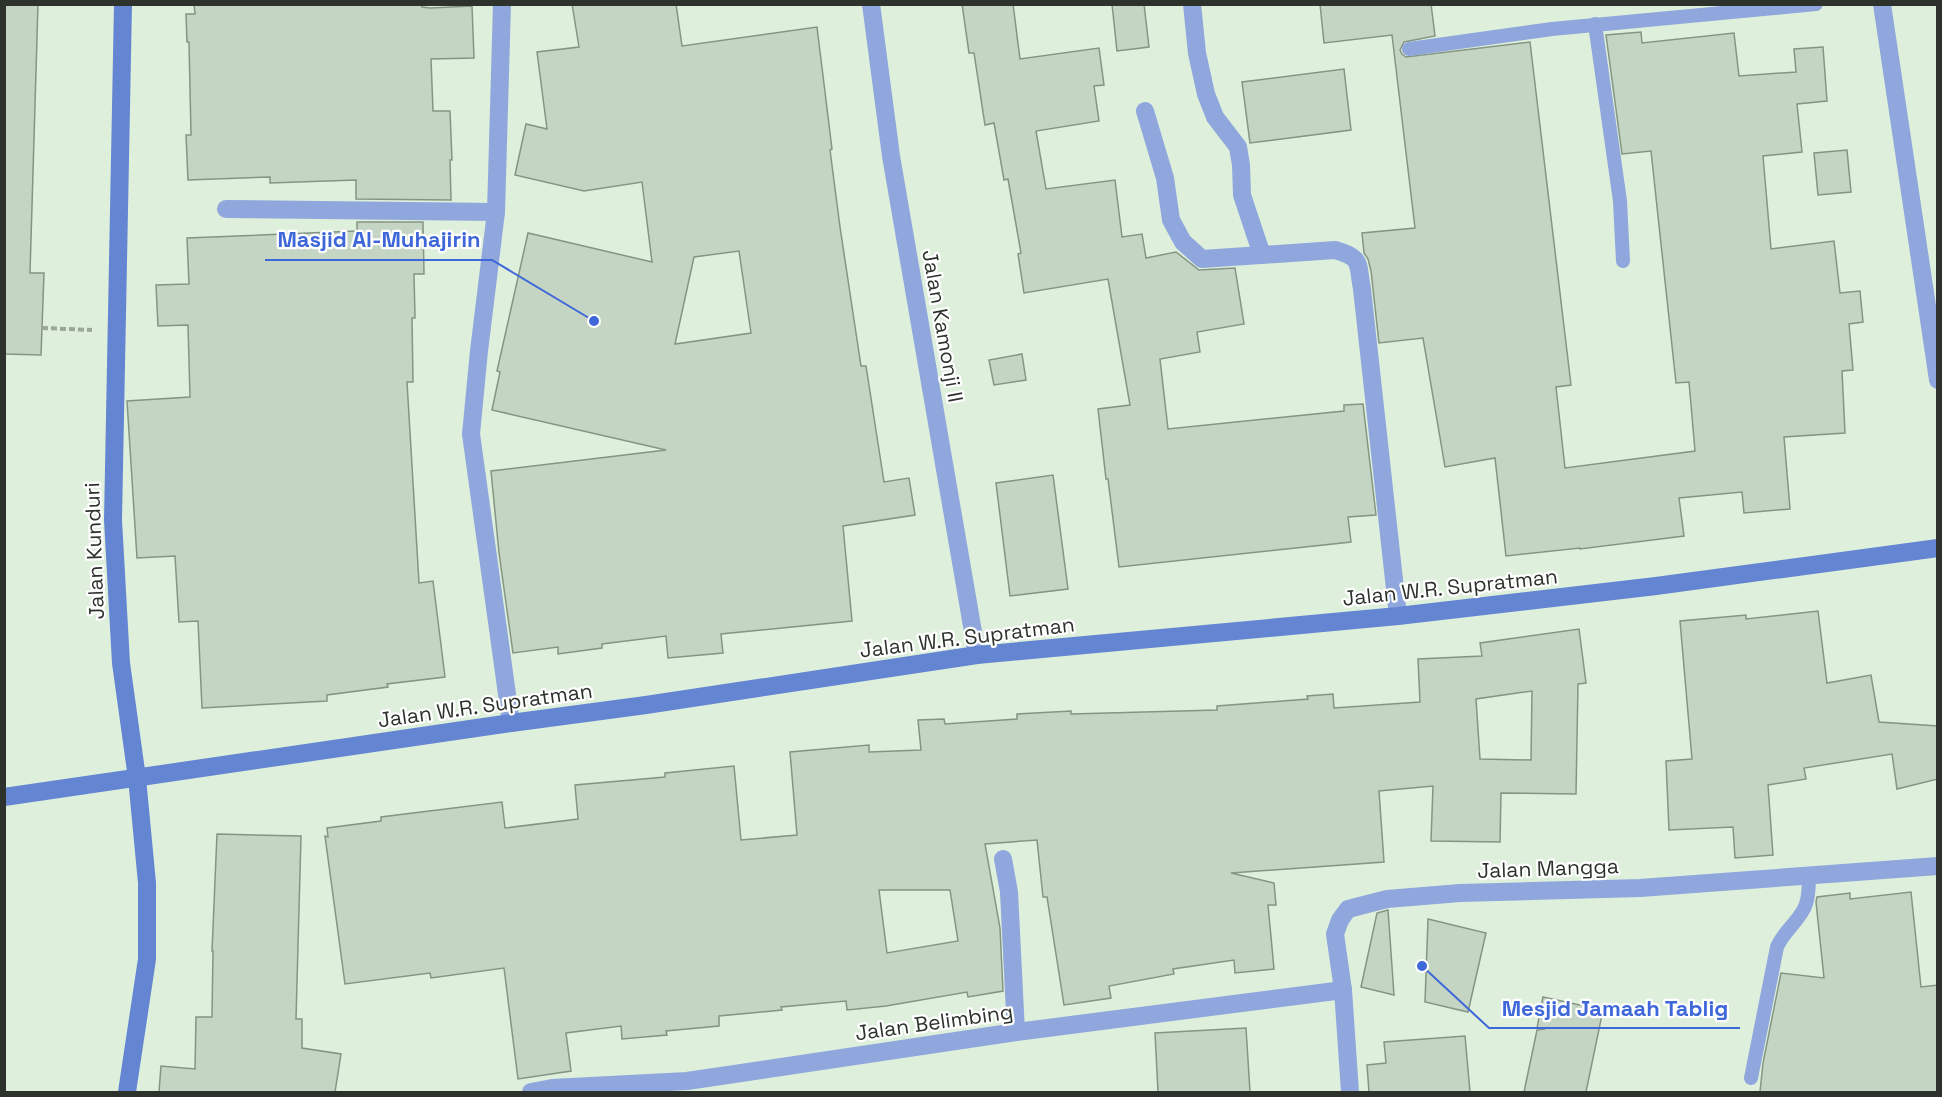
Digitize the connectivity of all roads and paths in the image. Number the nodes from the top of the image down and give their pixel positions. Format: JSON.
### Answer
{"nodes":[{"id":1,"x":123,"y":4,"type":"edge"},
{"id":2,"x":502,"y":4,"type":"edge"},
{"id":3,"x":871,"y":4,"type":"edge"},
{"id":4,"x":1192,"y":4,"type":"edge"},
{"id":5,"x":1816,"y":4,"type":"edge"},
{"id":6,"x":1882,"y":4,"type":"edge"},
{"id":7,"x":1595,"y":24,"type":"junction"},
{"id":8,"x":1409,"y":48,"type":"dead end"},
{"id":9,"x":1145,"y":111,"type":"dead end"},
{"id":10,"x":226,"y":209,"type":"dead end"},
{"id":11,"x":496,"y":212,"type":"junction"},
{"id":12,"x":1262,"y":255,"type":"junction"},
{"id":13,"x":1623,"y":261,"type":"dead end"},
{"id":14,"x":42,"y":328,"type":"dead end"},
{"id":15,"x":117,"y":331,"type":"junction"},
{"id":16,"x":1938,"y":381,"type":"edge"},
{"id":17,"x":1938,"y":548,"type":"edge"},
{"id":18,"x":1398,"y":616,"type":"junction"},
{"id":19,"x":977,"y":655,"type":"junction"},
{"id":20,"x":511,"y":723,"type":"junction"},
{"id":21,"x":137,"y":778,"type":"junction"},
{"id":22,"x":4,"y":797,"type":"edge"},
{"id":23,"x":1003,"y":859,"type":"dead end"},
{"id":24,"x":1938,"y":866,"type":"edge"},
{"id":25,"x":1809,"y":875,"type":"junction"},
{"id":26,"x":1343,"y":990,"type":"junction"},
{"id":27,"x":1016,"y":1032,"type":"junction"},
{"id":28,"x":1751,"y":1078,"type":"dead end"},
{"id":29,"x":552,"y":1090,"type":"edge"},
{"id":30,"x":127,"y":1092,"type":"edge"},
{"id":31,"x":531,"y":1092,"type":"edge"},
{"id":32,"x":1350,"y":1092,"type":"edge"}],
"edges":[{"from":1,"to":15,"type":"street","name":"Jalan Kunduri"},
{"from":2,"to":11,"type":"street"},
{"from":3,"to":19,"type":"street","name":"Jalan Kamonji II"},
{"from":4,"to":12,"type":"street"},
{"from":5,"to":7,"type":"lane"},
{"from":6,"to":16,"type":"street"},
{"from":7,"to":8,"type":"lane"},
{"from":7,"to":13,"type":"lane"},
{"from":9,"to":12,"type":"street"},
{"from":10,"to":11,"type":"street"},
{"from":11,"to":20,"type":"street"},
{"from":12,"to":18,"type":"street"},
{"from":14,"to":15,"type":"path"},
{"from":15,"to":21,"type":"street","name":"Jalan Kunduri"},
{"from":17,"to":18,"type":"street","name":"Jalan W.R. Supratman"},
{"from":18,"to":19,"type":"street","name":"Jalan W.R. Supratman"},
{"from":19,"to":20,"type":"street","name":"Jalan W.R. Supratman"},
{"from":20,"to":21,"type":"street","name":"Jalan W.R. Supratman"},
{"from":21,"to":22,"type":"street","name":"Jalan W.R. Supratman"},
{"from":21,"to":30,"type":"street","name":"Jalan Kunduri"},
{"from":23,"to":27,"type":"street"},
{"from":24,"to":25,"type":"street","name":"Jalan Mangga"},
{"from":25,"to":26,"type":"street","name":"Jalan Mangga"},
{"from":25,"to":28,"type":"lane"},
{"from":26,"to":27,"type":"street","name":"Jalan Belimbing"},
{"from":26,"to":32,"type":"street","name":"Jalan Mangga"},
{"from":27,"to":29,"type":"street","name":"Jalan Belimbing"},
{"from":29,"to":31,"type":"street","name":"Jalan Belimbing"}]}
